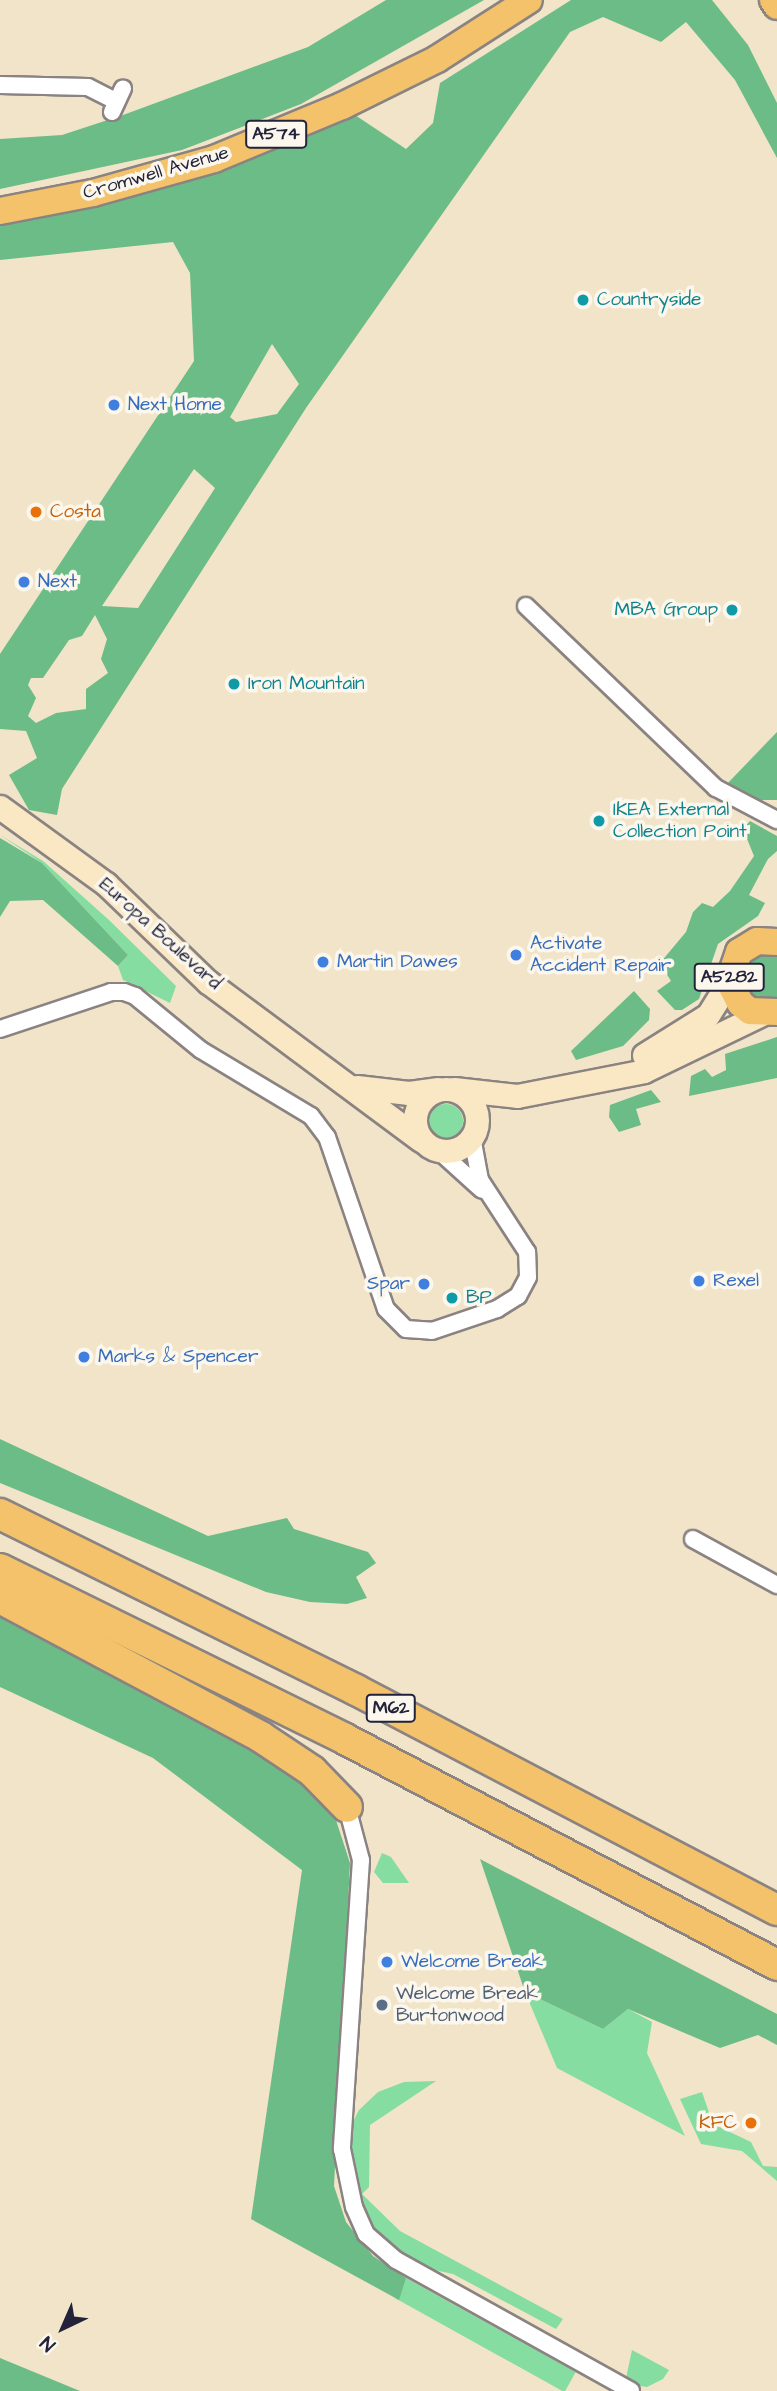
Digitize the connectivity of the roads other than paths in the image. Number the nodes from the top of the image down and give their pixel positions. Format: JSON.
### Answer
{"nodes":[{"id":1,"x":529,"y":0,"type":"edge"},
{"id":2,"x":773,"y":0,"type":"edge"},
{"id":3,"x":777,"y":6,"type":"edge"},
{"id":4,"x":0,"y":85,"type":"edge"},
{"id":5,"x":116,"y":100,"type":"dead end"},
{"id":6,"x":0,"y":211,"type":"edge"},
{"id":7,"x":526,"y":606,"type":"dead end"},
{"id":8,"x":0,"y":807,"type":"edge"},
{"id":9,"x":777,"y":820,"type":"edge"},
{"id":10,"x":777,"y":920,"type":"edge"},
{"id":11,"x":767,"y":942,"type":"edge"},
{"id":12,"x":729,"y":981,"type":"junction"},
{"id":13,"x":770,"y":1013,"type":"edge"},
{"id":14,"x":0,"y":1029,"type":"edge"},
{"id":15,"x":615,"y":1074,"type":"junction"},
{"id":16,"x":354,"y":1087,"type":"junction"},
{"id":17,"x":446,"y":1089,"type":"junction"},
{"id":18,"x":517,"y":1097,"type":"junction"},
{"id":19,"x":474,"y":1132,"type":"junction"},
{"id":20,"x":429,"y":1145,"type":"junction"},
{"id":21,"x":486,"y":1194,"type":"junction"},
{"id":22,"x":0,"y":1514,"type":"edge"},
{"id":23,"x":693,"y":1539,"type":"dead end"},
{"id":24,"x":0,"y":1569,"type":"edge"},
{"id":25,"x":777,"y":1585,"type":"edge"},
{"id":26,"x":0,"y":1598,"type":"edge"},
{"id":27,"x":346,"y":1807,"type":"joint"},
{"id":28,"x":777,"y":1910,"type":"edge"},
{"id":29,"x":777,"y":1965,"type":"edge"},
{"id":30,"x":631,"y":2391,"type":"edge"}],
"edges":[{"from":1,"to":6,"type":"main road","name":"Cromwell Avenue","number":"A574"},
{"from":2,"to":3,"type":"main road"},
{"from":4,"to":5,"type":"street"},
{"from":7,"to":9,"type":"street"},
{"from":8,"to":16,"type":"street","name":"Europa Boulevard"},
{"from":10,"to":11,"type":"main road","number":"A5282"},
{"from":11,"to":12,"type":"main road","number":"A5282"},
{"from":12,"to":13,"type":"main road","number":"A5282"},
{"from":12,"to":15,"type":"street","name":"Europa Boulevard"},
{"from":13,"to":15,"type":"street","name":"Europa Boulevard"},
{"from":14,"to":21,"type":"street"},
{"from":15,"to":18,"type":"street","name":"Europa Boulevard"},
{"from":16,"to":17,"type":"street","name":"Europa Boulevard"},
{"from":16,"to":20,"type":"street","name":"Europa Boulevard"},
{"from":17,"to":18,"type":"street","name":"Europa Boulevard"},
{"from":17,"to":19,"type":"street"},
{"from":17,"to":20,"type":"street"},
{"from":18,"to":19,"type":"street","name":"Europa Boulevard"},
{"from":19,"to":20,"type":"street"},
{"from":19,"to":21,"type":"street"},
{"from":20,"to":21,"type":"street"},
{"from":22,"to":28,"type":"highway","number":"M62"},
{"from":23,"to":25,"type":"street"},
{"from":24,"to":29,"type":"highway","number":"M62"},
{"from":26,"to":27,"type":"highway"},
{"from":27,"to":30,"type":"street"}]}
